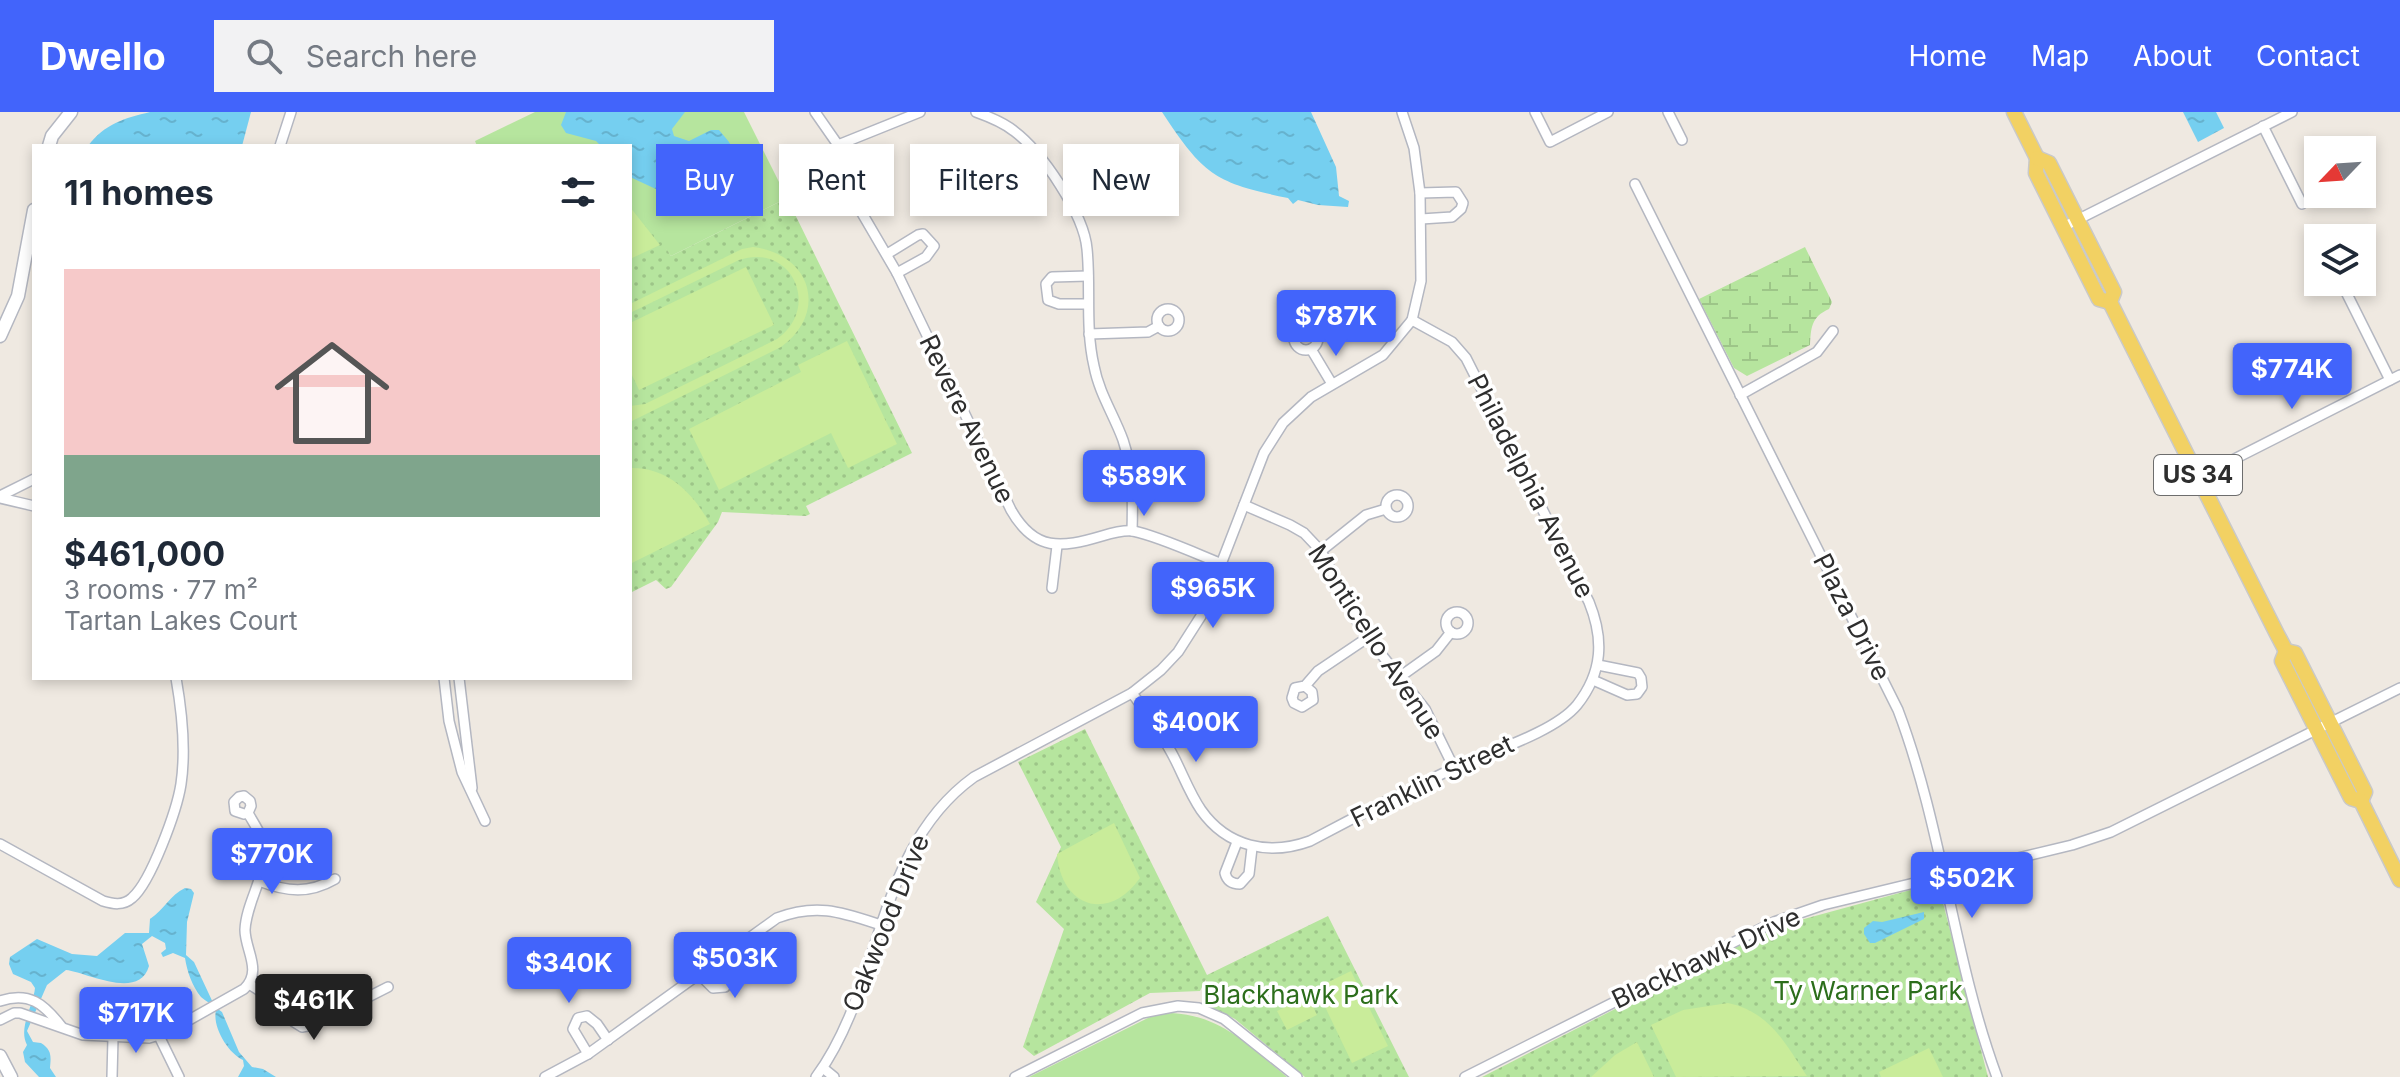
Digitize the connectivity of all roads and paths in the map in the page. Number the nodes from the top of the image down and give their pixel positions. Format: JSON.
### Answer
{"nodes":[{"id":1,"x":71,"y":112,"type":"edge"},
{"id":2,"x":291,"y":112,"type":"edge"},
{"id":3,"x":815,"y":112,"type":"edge"},
{"id":4,"x":920,"y":112,"type":"edge"},
{"id":5,"x":976,"y":112,"type":"edge"},
{"id":6,"x":1402,"y":112,"type":"edge"},
{"id":7,"x":1535,"y":112,"type":"edge"},
{"id":8,"x":1608,"y":112,"type":"edge"},
{"id":9,"x":1668,"y":112,"type":"edge"},
{"id":10,"x":2014,"y":112,"type":"edge"},
{"id":11,"x":2292,"y":112,"type":"edge"},
{"id":12,"x":2263,"y":126,"type":"junction"},
{"id":13,"x":1682,"y":140,"type":"dead end"},
{"id":14,"x":50,"y":144,"type":"edge"},
{"id":15,"x":281,"y":144,"type":"edge"},
{"id":16,"x":837,"y":144,"type":"edge"},
{"id":17,"x":840,"y":144,"type":"edge"},
{"id":18,"x":2037,"y":158,"type":"junction"},
{"id":19,"x":1635,"y":184,"type":"dead end"},
{"id":20,"x":1420,"y":193,"type":"junction"},
{"id":21,"x":2302,"y":204,"type":"dead end"},
{"id":22,"x":864,"y":216,"type":"edge"},
{"id":23,"x":1421,"y":219,"type":"junction"},
{"id":24,"x":2077,"y":219,"type":"junction"},
{"id":25,"x":32,"y":221,"type":"edge"},
{"id":26,"x":2063,"y":227,"type":"junction"},
{"id":27,"x":887,"y":254,"type":"junction"},
{"id":28,"x":897,"y":273,"type":"junction"},
{"id":29,"x":1088,"y":276,"type":"junction"},
{"id":30,"x":2348,"y":296,"type":"edge"},
{"id":31,"x":2110,"y":302,"type":"junction"},
{"id":32,"x":1088,"y":304,"type":"junction"},
{"id":33,"x":1412,"y":320,"type":"junction"},
{"id":34,"x":1159,"y":326,"type":"dead end"},
{"id":35,"x":1833,"y":331,"type":"dead end"},
{"id":36,"x":1089,"y":334,"type":"junction"},
{"id":37,"x":0,"y":336,"type":"edge"},
{"id":38,"x":1311,"y":349,"type":"dead end"},
{"id":39,"x":2400,"y":375,"type":"edge"},
{"id":40,"x":2390,"y":380,"type":"junction"},
{"id":41,"x":1332,"y":384,"type":"junction"},
{"id":42,"x":1740,"y":395,"type":"junction"},
{"id":43,"x":2199,"y":477,"type":"junction"},
{"id":44,"x":32,"y":480,"type":"edge"},
{"id":45,"x":0,"y":497,"type":"edge"},
{"id":46,"x":32,"y":505,"type":"edge"},
{"id":47,"x":1244,"y":505,"type":"junction"},
{"id":48,"x":1386,"y":509,"type":"dead end"},
{"id":49,"x":1132,"y":531,"type":"junction"},
{"id":50,"x":1057,"y":546,"type":"junction"},
{"id":51,"x":1321,"y":551,"type":"junction"},
{"id":52,"x":1222,"y":564,"type":"junction"},
{"id":53,"x":1052,"y":588,"type":"dead end"},
{"id":54,"x":1451,"y":632,"type":"dead end"},
{"id":55,"x":1367,"y":638,"type":"junction"},
{"id":56,"x":2286,"y":651,"type":"junction"},
{"id":57,"x":1598,"y":665,"type":"junction"},
{"id":58,"x":1401,"y":676,"type":"junction"},
{"id":59,"x":176,"y":680,"type":"edge"},
{"id":60,"x":444,"y":680,"type":"edge"},
{"id":61,"x":459,"y":680,"type":"edge"},
{"id":62,"x":1593,"y":680,"type":"junction"},
{"id":63,"x":1305,"y":686,"type":"dead end"},
{"id":64,"x":2400,"y":688,"type":"edge"},
{"id":65,"x":1132,"y":693,"type":"junction"},
{"id":66,"x":2331,"y":724,"type":"junction"},
{"id":67,"x":2316,"y":732,"type":"junction"},
{"id":68,"x":1454,"y":768,"type":"junction"},
{"id":69,"x":472,"y":792,"type":"junction"},
{"id":70,"x":2361,"y":801,"type":"junction"},
{"id":71,"x":248,"y":813,"type":"dead end"},
{"id":72,"x":485,"y":821,"type":"dead end"},
{"id":73,"x":1237,"y":842,"type":"junction"},
{"id":74,"x":0,"y":844,"type":"edge"},
{"id":75,"x":1252,"y":848,"type":"junction"},
{"id":76,"x":1944,"y":876,"type":"junction"},
{"id":77,"x":335,"y":879,"type":"dead end"},
{"id":78,"x":2400,"y":880,"type":"edge"},
{"id":79,"x":259,"y":881,"type":"junction"},
{"id":80,"x":881,"y":925,"type":"junction"},
{"id":81,"x":721,"y":958,"type":"junction"},
{"id":82,"x":699,"y":974,"type":"junction"},
{"id":83,"x":249,"y":984,"type":"junction"},
{"id":84,"x":388,"y":987,"type":"dead end"},
{"id":85,"x":0,"y":1001,"type":"edge"},
{"id":86,"x":0,"y":1020,"type":"edge"},
{"id":87,"x":61,"y":1026,"type":"junction"},
{"id":88,"x":159,"y":1036,"type":"junction"},
{"id":89,"x":113,"y":1038,"type":"junction"},
{"id":90,"x":608,"y":1040,"type":"junction"},
{"id":91,"x":588,"y":1054,"type":"junction"},
{"id":92,"x":0,"y":1056,"type":"edge"},
{"id":93,"x":823,"y":1068,"type":"junction"},
{"id":94,"x":11,"y":1077,"type":"edge"},
{"id":95,"x":112,"y":1077,"type":"edge"},
{"id":96,"x":179,"y":1077,"type":"edge"},
{"id":97,"x":545,"y":1077,"type":"edge"},
{"id":98,"x":816,"y":1077,"type":"edge"},
{"id":99,"x":834,"y":1077,"type":"edge"},
{"id":100,"x":1015,"y":1077,"type":"edge"},
{"id":101,"x":1297,"y":1077,"type":"edge"},
{"id":102,"x":1465,"y":1077,"type":"edge"},
{"id":103,"x":1997,"y":1077,"type":"edge"}],
"edges":[{"from":1,"to":14,"type":"street"},
{"from":2,"to":15,"type":"street"},
{"from":3,"to":16,"type":"street","name":"Revere Avenue"},
{"from":4,"to":17,"type":"street"},
{"from":5,"to":29,"type":"street"},
{"from":6,"to":20,"type":"street","name":"Oakwood Drive"},
{"from":7,"to":8,"type":"street"},
{"from":9,"to":13,"type":"street"},
{"from":10,"to":18,"type":"main road","number":"US 34"},
{"from":11,"to":12,"type":"street"},
{"from":12,"to":21,"type":"street"},
{"from":12,"to":24,"type":"street"},
{"from":18,"to":24,"type":"main road","number":"US 34"},
{"from":18,"to":26,"type":"main road","number":"US 34"},
{"from":19,"to":42,"type":"street","name":"Plaza Drive"},
{"from":20,"to":23,"type":"street","name":"Oakwood Drive"},
{"from":20,"to":23,"type":"street"},
{"from":22,"to":27,"type":"street","name":"Revere Avenue"},
{"from":23,"to":33,"type":"street","name":"Oakwood Drive"},
{"from":24,"to":26,"type":"street"},
{"from":24,"to":31,"type":"main road","number":"US 34"},
{"from":25,"to":37,"type":"street"},
{"from":26,"to":31,"type":"main road","number":"US 34"},
{"from":27,"to":28,"type":"street","name":"Revere Avenue"},
{"from":27,"to":28,"type":"street"},
{"from":28,"to":50,"type":"street","name":"Revere Avenue"},
{"from":29,"to":32,"type":"street"},
{"from":29,"to":32,"type":"street"},
{"from":30,"to":40,"type":"street"},
{"from":31,"to":43,"type":"main road","number":"US 34"},
{"from":32,"to":36,"type":"street"},
{"from":33,"to":41,"type":"street","name":"Oakwood Drive"},
{"from":33,"to":57,"type":"street","name":"Philadelphia Avenue"},
{"from":34,"to":36,"type":"street"},
{"from":35,"to":42,"type":"street"},
{"from":36,"to":49,"type":"street"},
{"from":38,"to":41,"type":"street"},
{"from":39,"to":40,"type":"street"},
{"from":40,"to":43,"type":"street"},
{"from":41,"to":47,"type":"street","name":"Oakwood Drive"},
{"from":42,"to":76,"type":"street","name":"Plaza Drive"},
{"from":43,"to":56,"type":"main road","number":"US 34"},
{"from":44,"to":45,"type":"street"},
{"from":45,"to":46,"type":"street"},
{"from":47,"to":51,"type":"street","name":"Monticello Avenue"},
{"from":47,"to":52,"type":"street","name":"Oakwood Drive"},
{"from":48,"to":51,"type":"street"},
{"from":49,"to":50,"type":"street"},
{"from":49,"to":52,"type":"street"},
{"from":50,"to":53,"type":"street"},
{"from":51,"to":55,"type":"street","name":"Monticello Avenue"},
{"from":52,"to":65,"type":"street","name":"Oakwood Drive"},
{"from":54,"to":58,"type":"street"},
{"from":55,"to":58,"type":"street","name":"Monticello Avenue"},
{"from":55,"to":63,"type":"street"},
{"from":56,"to":66,"type":"main road","number":"US 34"},
{"from":56,"to":67,"type":"main road","number":"US 34"},
{"from":57,"to":62,"type":"street","name":"Philadelphia Avenue"},
{"from":57,"to":62,"type":"street"},
{"from":58,"to":68,"type":"street","name":"Monticello Avenue"},
{"from":59,"to":74,"type":"street"},
{"from":60,"to":69,"type":"street"},
{"from":61,"to":69,"type":"street"},
{"from":62,"to":68,"type":"street","name":"Franklin Street"},
{"from":64,"to":66,"type":"street","name":"Blackhawk Drive"},
{"from":65,"to":73,"type":"street"},
{"from":65,"to":80,"type":"street","name":"Oakwood Drive"},
{"from":66,"to":67,"type":"street","name":"Blackhawk Drive"},
{"from":66,"to":70,"type":"main road","number":"US 34"},
{"from":67,"to":70,"type":"main road","number":"US 34"},
{"from":67,"to":76,"type":"street","name":"Blackhawk Drive"},
{"from":68,"to":75,"type":"street","name":"Franklin Street"},
{"from":69,"to":72,"type":"street"},
{"from":70,"to":78,"type":"main road","number":"US 34"},
{"from":71,"to":79,"type":"street"},
{"from":73,"to":75,"type":"street"},
{"from":73,"to":75,"type":"street"},
{"from":76,"to":102,"type":"street","name":"Blackhawk Drive"},
{"from":76,"to":103,"type":"street","name":"Plaza Drive"},
{"from":77,"to":79,"type":"street"},
{"from":79,"to":83,"type":"street"},
{"from":80,"to":81,"type":"street"},
{"from":80,"to":93,"type":"street","name":"Oakwood Drive"},
{"from":81,"to":82,"type":"street"},
{"from":81,"to":82,"type":"street"},
{"from":82,"to":90,"type":"street"},
{"from":83,"to":84,"type":"street"},
{"from":83,"to":88,"type":"street"},
{"from":85,"to":87,"type":"street"},
{"from":86,"to":87,"type":"street"},
{"from":87,"to":89,"type":"street"},
{"from":88,"to":89,"type":"street"},
{"from":88,"to":96,"type":"street"},
{"from":89,"to":95,"type":"street"},
{"from":90,"to":91,"type":"street"},
{"from":90,"to":91,"type":"street"},
{"from":91,"to":97,"type":"street"},
{"from":92,"to":94,"type":"street"},
{"from":93,"to":98,"type":"street","name":"Oakwood Drive"},
{"from":93,"to":99,"type":"street"},
{"from":100,"to":101,"type":"street"}]}
